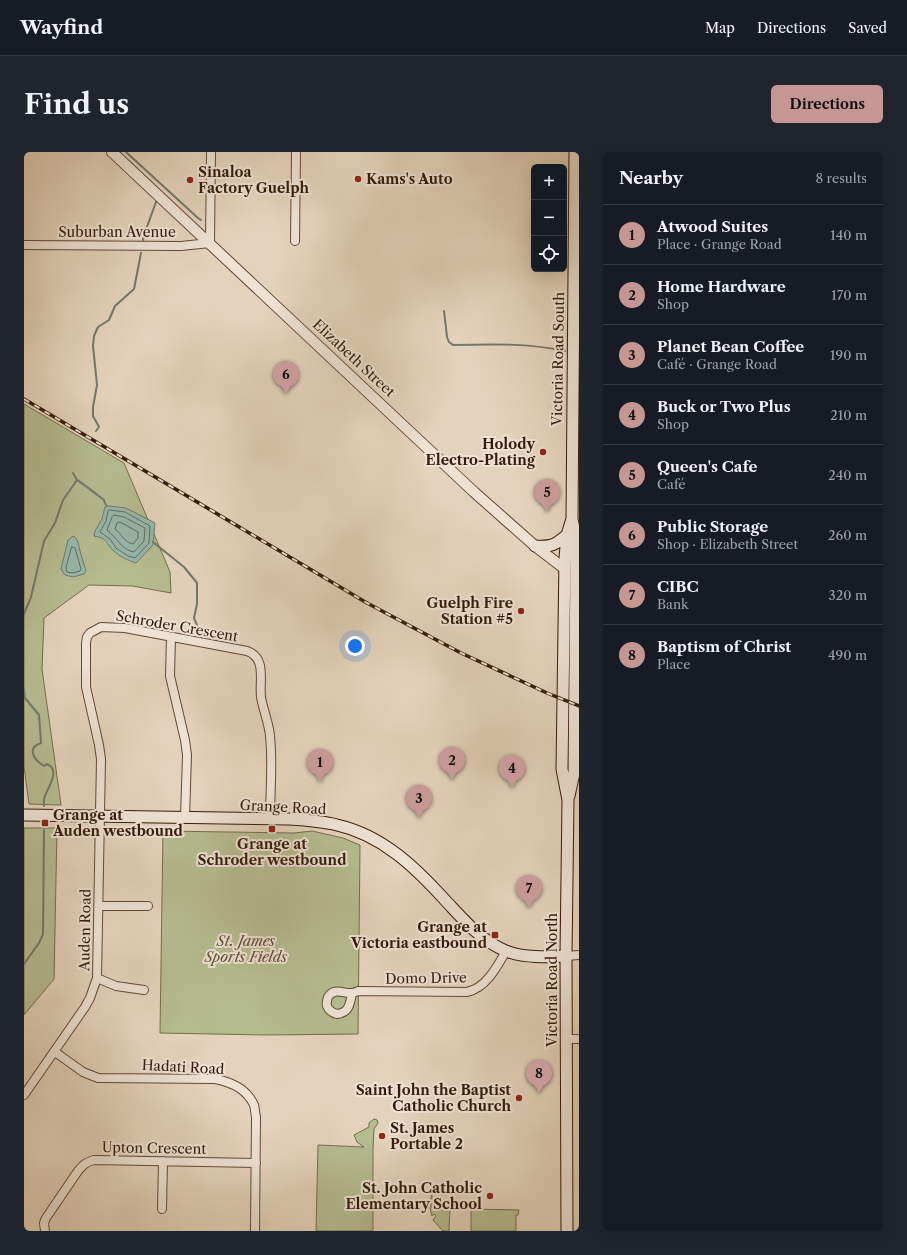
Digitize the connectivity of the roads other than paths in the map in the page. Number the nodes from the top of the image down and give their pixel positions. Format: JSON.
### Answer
{"nodes":[{"id":1,"x":112,"y":152,"type":"edge"},
{"id":2,"x":211,"y":152,"type":"edge"},
{"id":3,"x":296,"y":152,"type":"edge"},
{"id":4,"x":574,"y":152,"type":"edge"},
{"id":5,"x":295,"y":241,"type":"dead end"},
{"id":6,"x":210,"y":243,"type":"junction"},
{"id":7,"x":24,"y":244,"type":"edge"},
{"id":8,"x":576,"y":299,"type":"edge"},
{"id":9,"x":572,"y":519,"type":"junction"},
{"id":10,"x":567,"y":535,"type":"junction"},
{"id":11,"x":536,"y":546,"type":"junction"},
{"id":12,"x":565,"y":569,"type":"junction"},
{"id":13,"x":577,"y":579,"type":"edge"},
{"id":14,"x":577,"y":614,"type":"edge"},
{"id":15,"x":171,"y":637,"type":"junction"},
{"id":16,"x":563,"y":704,"type":"joint"},
{"id":17,"x":574,"y":708,"type":"joint"},
{"id":18,"x":568,"y":800,"type":"junction"},
{"id":19,"x":24,"y":815,"type":"edge"},
{"id":20,"x":100,"y":816,"type":"junction"},
{"id":21,"x":185,"y":818,"type":"junction"},
{"id":22,"x":270,"y":820,"type":"junction"},
{"id":23,"x":99,"y":906,"type":"junction"},
{"id":24,"x":148,"y":906,"type":"dead end"},
{"id":25,"x":506,"y":951,"type":"junction"},
{"id":26,"x":579,"y":955,"type":"edge"},
{"id":27,"x":566,"y":956,"type":"junction"},
{"id":28,"x":97,"y":978,"type":"junction"},
{"id":29,"x":144,"y":990,"type":"dead end"},
{"id":30,"x":352,"y":993,"type":"dead end"},
{"id":31,"x":566,"y":1039,"type":"junction"},
{"id":32,"x":579,"y":1039,"type":"edge"},
{"id":33,"x":54,"y":1052,"type":"junction"},
{"id":34,"x":24,"y":1095,"type":"edge"},
{"id":35,"x":162,"y":1162,"type":"junction"},
{"id":36,"x":256,"y":1163,"type":"junction"},
{"id":37,"x":162,"y":1209,"type":"dead end"},
{"id":38,"x":45,"y":1231,"type":"edge"},
{"id":39,"x":255,"y":1231,"type":"edge"},
{"id":40,"x":567,"y":1231,"type":"edge"}],
"edges":[{"from":1,"to":6,"type":"street","name":"Elizabeth Street"},
{"from":2,"to":6,"type":"street"},
{"from":3,"to":5,"type":"street"},
{"from":4,"to":8,"type":"main road","name":"Victoria Road South"},
{"from":6,"to":7,"type":"street","name":"Suburban Avenue"},
{"from":6,"to":11,"type":"street","name":"Elizabeth Street"},
{"from":8,"to":9,"type":"main road","name":"Victoria Road South"},
{"from":9,"to":10,"type":"main road","name":"Victoria Road South"},
{"from":9,"to":13,"type":"main road","name":"Victoria Road South"},
{"from":10,"to":11,"type":"main road"},
{"from":10,"to":12,"type":"main road","name":"Victoria Road South"},
{"from":11,"to":12,"type":"street","name":"Elizabeth Street"},
{"from":12,"to":13,"type":"main road","name":"Elizabeth Street"},
{"from":12,"to":16,"type":"main road","name":"Victoria Road South"},
{"from":13,"to":14,"type":"main road","name":"Victoria Road South"},
{"from":14,"to":17,"type":"main road","name":"Victoria Road South"},
{"from":15,"to":20,"type":"street","name":"Schroder Crescent"},
{"from":15,"to":21,"type":"street"},
{"from":15,"to":22,"type":"street","name":"Schroder Crescent"},
{"from":16,"to":18,"type":"main road","name":"Victoria Road North"},
{"from":17,"to":18,"type":"main road","name":"Victoria Road North"},
{"from":18,"to":27,"type":"main road","name":"Victoria Road North"},
{"from":19,"to":20,"type":"main road","name":"Grange Road"},
{"from":20,"to":21,"type":"main road","name":"Grange Road"},
{"from":20,"to":23,"type":"street","name":"Auden Road"},
{"from":21,"to":22,"type":"main road","name":"Grange Road"},
{"from":22,"to":25,"type":"main road","name":"Grange Road"},
{"from":23,"to":24,"type":"street"},
{"from":23,"to":28,"type":"street","name":"Auden Road"},
{"from":25,"to":27,"type":"main road","name":"Grange Road"},
{"from":25,"to":30,"type":"street","name":"Domo Drive"},
{"from":26,"to":27,"type":"street"},
{"from":27,"to":31,"type":"main road","name":"Victoria Road North"},
{"from":28,"to":29,"type":"street"},
{"from":28,"to":33,"type":"street","name":"Auden Road"},
{"from":31,"to":32,"type":"street"},
{"from":31,"to":40,"type":"main road","name":"Victoria Road North"},
{"from":33,"to":34,"type":"street","name":"Auden Road"},
{"from":33,"to":36,"type":"street","name":"Hadati Road"},
{"from":35,"to":36,"type":"street","name":"Upton Crescent"},
{"from":35,"to":37,"type":"street"},
{"from":35,"to":38,"type":"street","name":"Upton Crescent"},
{"from":36,"to":39,"type":"street","name":"Hadati Road"}]}
